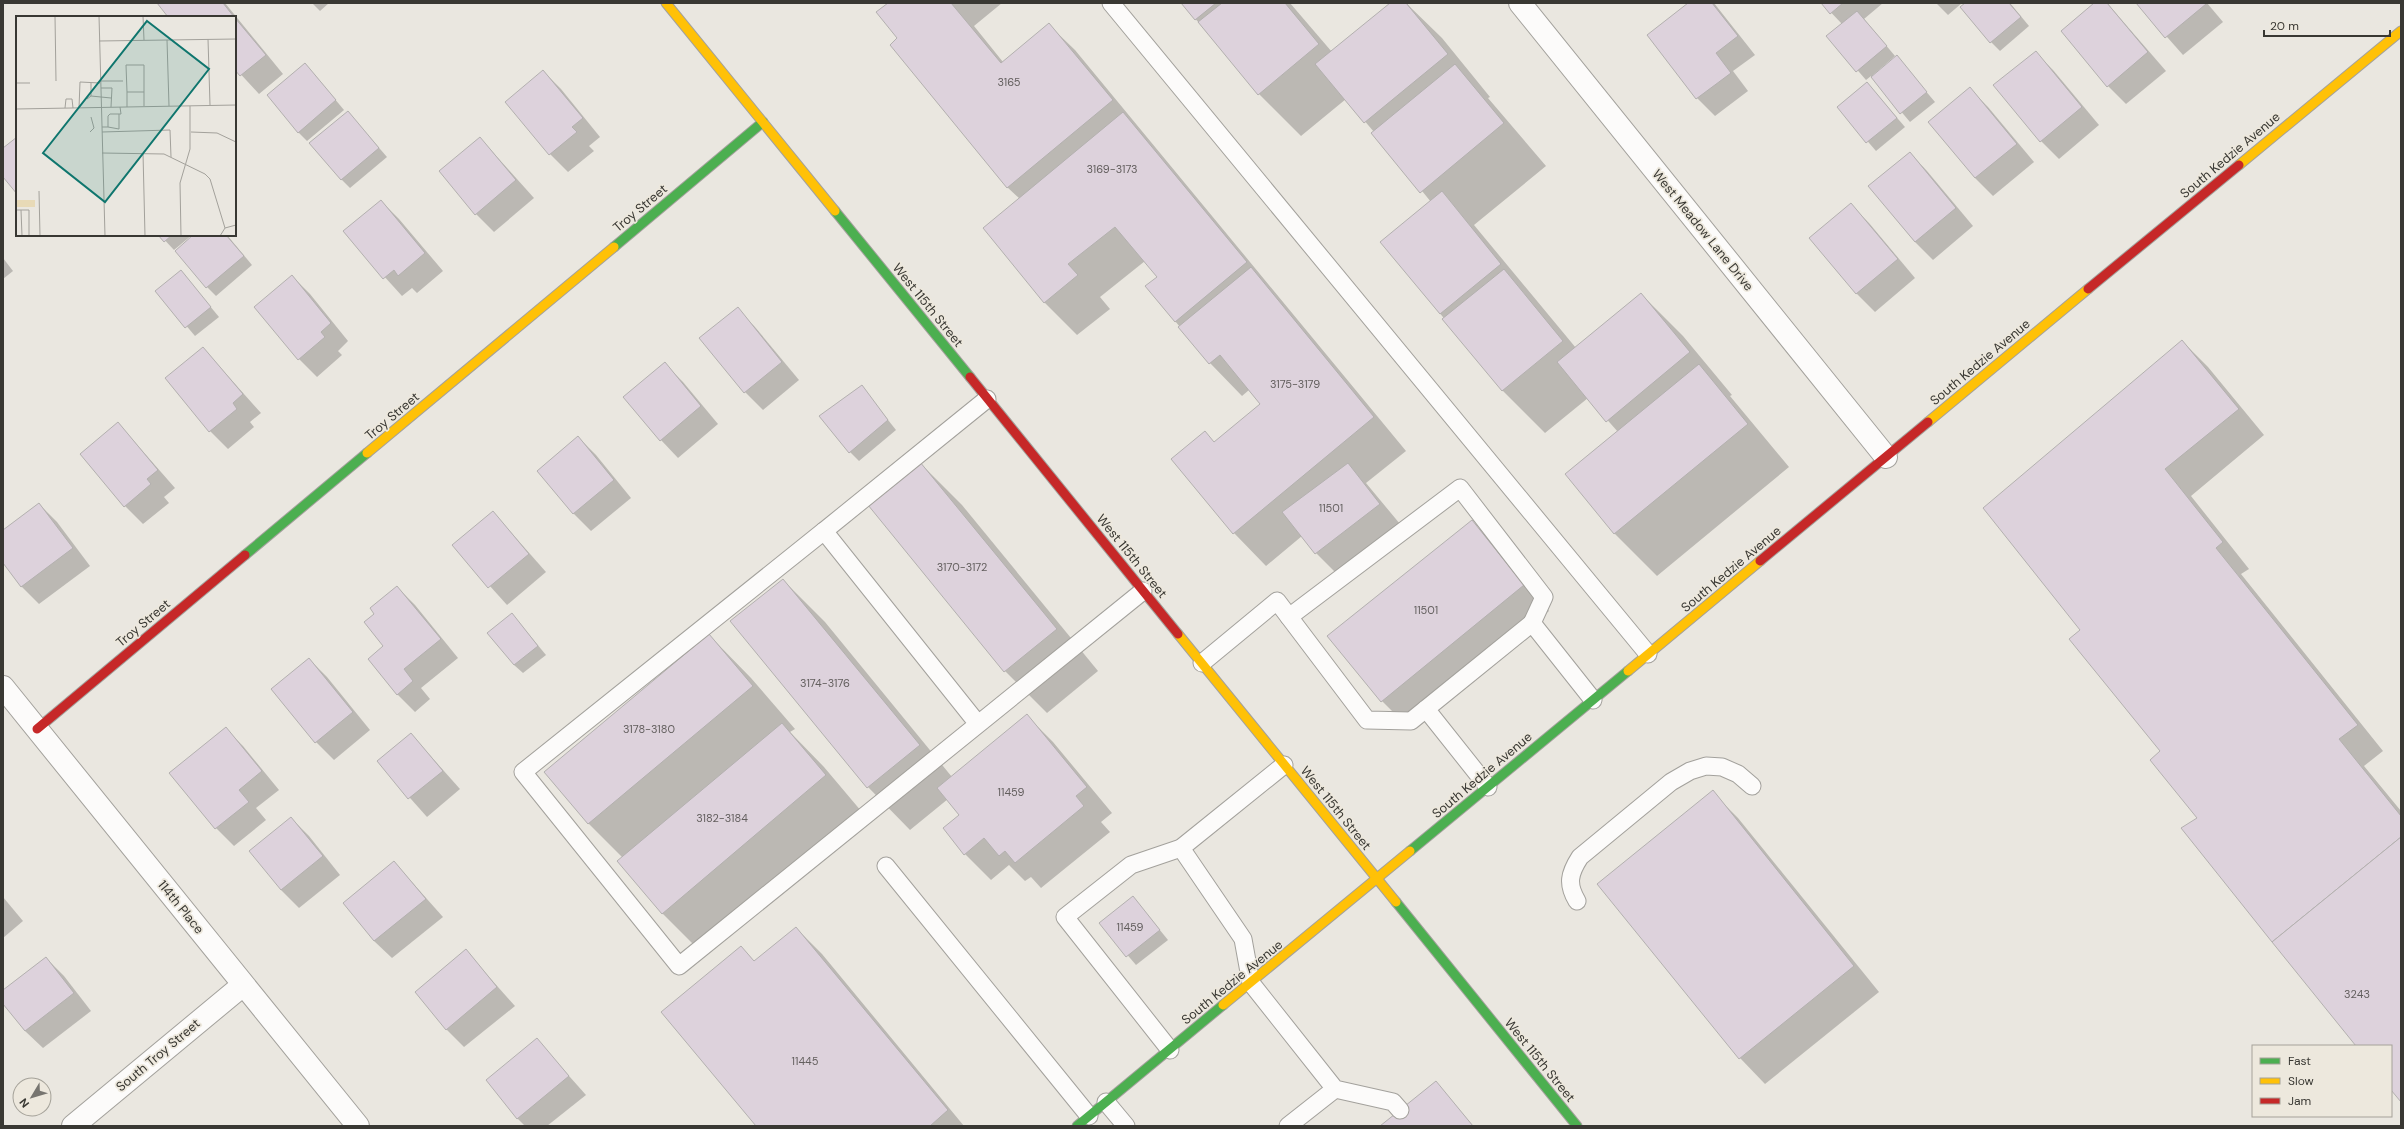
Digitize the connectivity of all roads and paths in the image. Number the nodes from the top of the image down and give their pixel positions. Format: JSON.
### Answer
{"nodes":[{"id":1,"x":666,"y":3,"type":"edge"},
{"id":2,"x":1111,"y":3,"type":"edge"},
{"id":3,"x":1524,"y":4,"type":"edge"},
{"id":4,"x":2401,"y":31,"type":"edge"},
{"id":5,"x":763,"y":122,"type":"junction"},
{"id":6,"x":988,"y":399,"type":"junction"},
{"id":7,"x":1886,"y":457,"type":"junction"},
{"id":8,"x":824,"y":531,"type":"junction"},
{"id":9,"x":1143,"y":591,"type":"junction"},
{"id":10,"x":1289,"y":617,"type":"junction"},
{"id":11,"x":1532,"y":623,"type":"junction"},
{"id":12,"x":1648,"y":654,"type":"junction"},
{"id":13,"x":1202,"y":663,"type":"junction"},
{"id":14,"x":3,"y":687,"type":"edge"},
{"id":15,"x":1593,"y":700,"type":"junction"},
{"id":16,"x":1426,"y":709,"type":"junction"},
{"id":17,"x":978,"y":724,"type":"junction"},
{"id":18,"x":37,"y":729,"type":"junction"},
{"id":19,"x":1284,"y":765,"type":"junction"},
{"id":20,"x":1752,"y":786,"type":"dead end"},
{"id":21,"x":1488,"y":787,"type":"junction"},
{"id":22,"x":1181,"y":848,"type":"junction"},
{"id":23,"x":886,"y":866,"type":"dead end"},
{"id":24,"x":1377,"y":879,"type":"junction"},
{"id":25,"x":1578,"y":901,"type":"dead end"},
{"id":26,"x":1251,"y":983,"type":"junction"},
{"id":27,"x":243,"y":984,"type":"junction"},
{"id":28,"x":1170,"y":1050,"type":"junction"},
{"id":29,"x":1335,"y":1089,"type":"junction"},
{"id":30,"x":1106,"y":1102,"type":"junction"},
{"id":31,"x":1396,"y":1106,"type":"dead end"},
{"id":32,"x":1083,"y":1121,"type":"edge"},
{"id":33,"x":73,"y":1126,"type":"edge"},
{"id":34,"x":358,"y":1126,"type":"edge"},
{"id":35,"x":1126,"y":1126,"type":"edge"},
{"id":36,"x":1288,"y":1126,"type":"edge"},
{"id":37,"x":1578,"y":1126,"type":"edge"}],
"edges":[{"from":1,"to":5,"type":"street","name":"West 115th Street"},
{"from":2,"to":12,"type":"lane"},
{"from":3,"to":7,"type":"street","name":"West Meadow Lane Drive"},
{"from":4,"to":7,"type":"street","name":"South Kedzie Avenue"},
{"from":5,"to":6,"type":"street","name":"West 115th Street"},
{"from":5,"to":18,"type":"street","name":"Troy Street"},
{"from":6,"to":8,"type":"lane"},
{"from":6,"to":9,"type":"street","name":"West 115th Street"},
{"from":7,"to":12,"type":"street","name":"South Kedzie Avenue"},
{"from":8,"to":17,"type":"lane"},
{"from":8,"to":17,"type":"lane"},
{"from":9,"to":13,"type":"street","name":"West 115th Street"},
{"from":9,"to":17,"type":"lane"},
{"from":10,"to":11,"type":"lane"},
{"from":10,"to":13,"type":"lane"},
{"from":10,"to":16,"type":"lane"},
{"from":11,"to":15,"type":"lane"},
{"from":11,"to":16,"type":"lane"},
{"from":12,"to":15,"type":"street","name":"South Kedzie Avenue"},
{"from":13,"to":19,"type":"street","name":"West 115th Street"},
{"from":14,"to":18,"type":"street","name":"114th Place"},
{"from":15,"to":21,"type":"street","name":"South Kedzie Avenue"},
{"from":16,"to":21,"type":"lane"},
{"from":18,"to":27,"type":"street","name":"114th Place"},
{"from":19,"to":22,"type":"lane"},
{"from":19,"to":24,"type":"street","name":"West 115th Street"},
{"from":20,"to":25,"type":"lane"},
{"from":21,"to":24,"type":"street","name":"South Kedzie Avenue"},
{"from":22,"to":26,"type":"lane"},
{"from":22,"to":28,"type":"lane"},
{"from":23,"to":32,"type":"lane"},
{"from":24,"to":26,"type":"street","name":"South Kedzie Avenue"},
{"from":24,"to":37,"type":"street","name":"West 115th Street"},
{"from":26,"to":28,"type":"street","name":"South Kedzie Avenue"},
{"from":26,"to":29,"type":"lane"},
{"from":27,"to":33,"type":"street","name":"South Troy Street"},
{"from":27,"to":34,"type":"street","name":"114th Place"},
{"from":28,"to":30,"type":"street","name":"South Kedzie Avenue"},
{"from":29,"to":31,"type":"lane"},
{"from":29,"to":36,"type":"lane"},
{"from":30,"to":32,"type":"street","name":"South Kedzie Avenue"},
{"from":30,"to":35,"type":"lane"}]}
